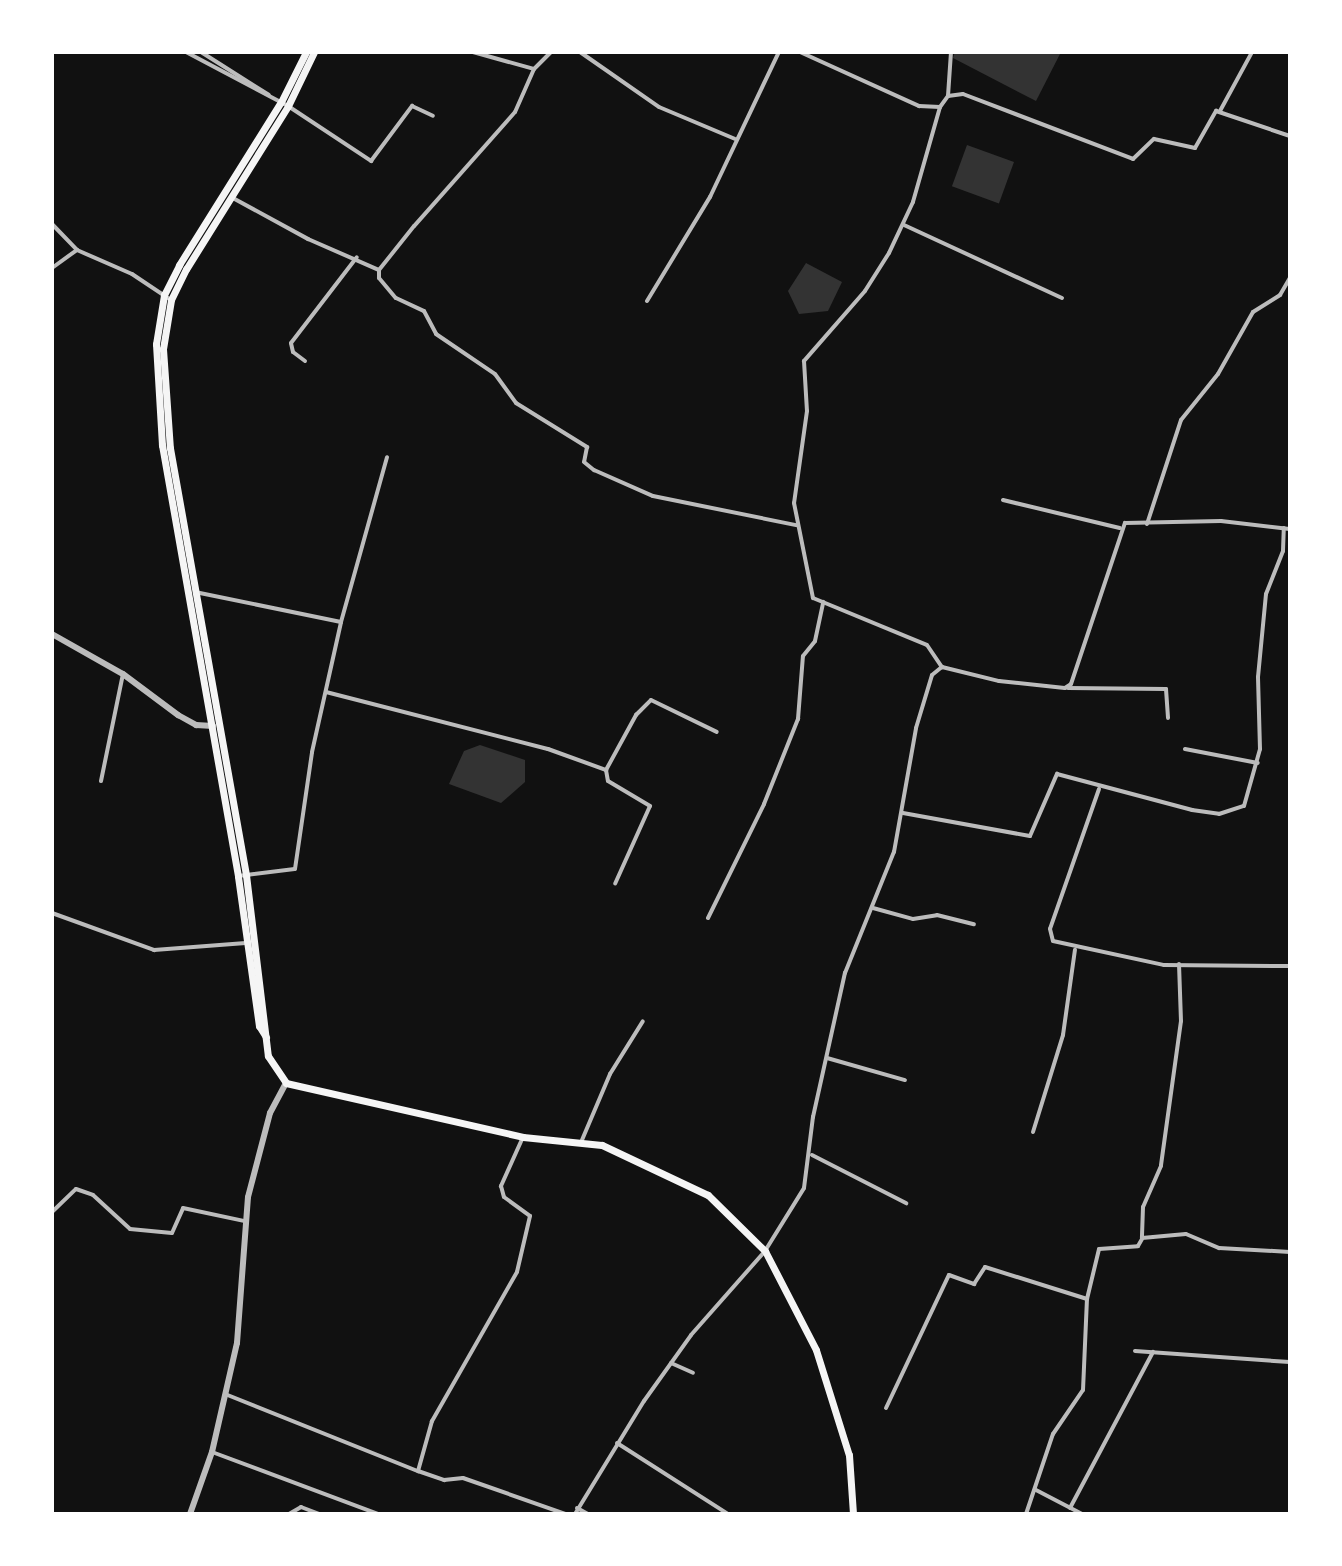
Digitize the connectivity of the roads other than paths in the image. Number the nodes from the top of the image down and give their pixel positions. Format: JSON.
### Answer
{"nodes":[{"id":1,"x":186,"y":52,"type":"edge"},
{"id":2,"x":201,"y":52,"type":"edge"},
{"id":3,"x":306,"y":52,"type":"edge"},
{"id":4,"x":314,"y":52,"type":"edge"},
{"id":5,"x":473,"y":52,"type":"edge"},
{"id":6,"x":551,"y":52,"type":"edge"},
{"id":7,"x":580,"y":52,"type":"edge"},
{"id":8,"x":779,"y":52,"type":"edge"},
{"id":9,"x":800,"y":52,"type":"edge"},
{"id":10,"x":951,"y":52,"type":"edge"},
{"id":11,"x":1252,"y":52,"type":"edge"},
{"id":12,"x":534,"y":69,"type":"junction"},
{"id":13,"x":269,"y":95,"type":"junction"},
{"id":14,"x":948,"y":96,"type":"junction"},
{"id":15,"x":285,"y":104,"type":"junction"},
{"id":16,"x":940,"y":107,"type":"junction"},
{"id":17,"x":1220,"y":111,"type":"junction"},
{"id":18,"x":433,"y":116,"type":"dead end"},
{"id":19,"x":1290,"y":136,"type":"edge"},
{"id":20,"x":735,"y":139,"type":"junction"},
{"id":21,"x":230,"y":196,"type":"junction"},
{"id":22,"x":52,"y":224,"type":"edge"},
{"id":23,"x":904,"y":225,"type":"junction"},
{"id":24,"x":77,"y":250,"type":"junction"},
{"id":25,"x":357,"y":257,"type":"junction"},
{"id":26,"x":52,"y":268,"type":"edge"},
{"id":27,"x":379,"y":270,"type":"junction"},
{"id":28,"x":1290,"y":278,"type":"edge"},
{"id":29,"x":168,"y":298,"type":"junction"},
{"id":30,"x":1062,"y":298,"type":"dead end"},
{"id":31,"x":647,"y":301,"type":"dead end"},
{"id":32,"x":305,"y":361,"type":"dead end"},
{"id":33,"x":387,"y":457,"type":"dead end"},
{"id":34,"x":1003,"y":500,"type":"dead end"},
{"id":35,"x":1147,"y":524,"type":"junction"},
{"id":36,"x":796,"y":525,"type":"junction"},
{"id":37,"x":1120,"y":528,"type":"junction"},
{"id":38,"x":1287,"y":528,"type":"edge"},
{"id":39,"x":193,"y":592,"type":"junction"},
{"id":40,"x":823,"y":602,"type":"junction"},
{"id":41,"x":341,"y":622,"type":"junction"},
{"id":42,"x":52,"y":634,"type":"edge"},
{"id":43,"x":942,"y":667,"type":"junction"},
{"id":44,"x":123,"y":674,"type":"junction"},
{"id":45,"x":1065,"y":688,"type":"junction"},
{"id":46,"x":326,"y":692,"type":"junction"},
{"id":47,"x":1168,"y":718,"type":"dead end"},
{"id":48,"x":213,"y":726,"type":"junction"},
{"id":49,"x":717,"y":732,"type":"dead end"},
{"id":50,"x":1185,"y":749,"type":"dead end"},
{"id":51,"x":1258,"y":763,"type":"junction"},
{"id":52,"x":606,"y":770,"type":"junction"},
{"id":53,"x":101,"y":781,"type":"dead end"},
{"id":54,"x":1099,"y":789,"type":"junction"},
{"id":55,"x":902,"y":813,"type":"junction"},
{"id":56,"x":242,"y":876,"type":"junction"},
{"id":57,"x":615,"y":884,"type":"dead end"},
{"id":58,"x":873,"y":908,"type":"junction"},
{"id":59,"x":52,"y":913,"type":"edge"},
{"id":60,"x":708,"y":918,"type":"dead end"},
{"id":61,"x":974,"y":924,"type":"dead end"},
{"id":62,"x":252,"y":942,"type":"junction"},
{"id":63,"x":1075,"y":950,"type":"junction"},
{"id":64,"x":1179,"y":964,"type":"junction"},
{"id":65,"x":1290,"y":966,"type":"edge"},
{"id":66,"x":643,"y":1021,"type":"dead end"},
{"id":67,"x":827,"y":1058,"type":"junction"},
{"id":68,"x":905,"y":1080,"type":"dead end"},
{"id":69,"x":286,"y":1083,"type":"junction"},
{"id":70,"x":1033,"y":1132,"type":"dead end"},
{"id":71,"x":523,"y":1137,"type":"junction"},
{"id":72,"x":582,"y":1140,"type":"junction"},
{"id":73,"x":812,"y":1155,"type":"junction"},
{"id":74,"x":906,"y":1203,"type":"dead end"},
{"id":75,"x":52,"y":1212,"type":"edge"},
{"id":76,"x":244,"y":1221,"type":"junction"},
{"id":77,"x":1142,"y":1238,"type":"junction"},
{"id":78,"x":765,"y":1251,"type":"junction"},
{"id":79,"x":1290,"y":1252,"type":"edge"},
{"id":80,"x":1087,"y":1299,"type":"junction"},
{"id":81,"x":1135,"y":1351,"type":"dead end"},
{"id":82,"x":1153,"y":1352,"type":"junction"},
{"id":83,"x":1290,"y":1362,"type":"edge"},
{"id":84,"x":671,"y":1363,"type":"junction"},
{"id":85,"x":693,"y":1373,"type":"dead end"},
{"id":86,"x":225,"y":1394,"type":"junction"},
{"id":87,"x":886,"y":1408,"type":"dead end"},
{"id":88,"x":617,"y":1443,"type":"junction"},
{"id":89,"x":212,"y":1452,"type":"junction"},
{"id":90,"x":418,"y":1471,"type":"junction"},
{"id":91,"x":1036,"y":1490,"type":"junction"},
{"id":92,"x":1070,"y":1508,"type":"junction"},
{"id":93,"x":576,"y":1511,"type":"edge"},
{"id":94,"x":190,"y":1514,"type":"edge"},
{"id":95,"x":289,"y":1514,"type":"edge"},
{"id":96,"x":319,"y":1514,"type":"edge"},
{"id":97,"x":378,"y":1514,"type":"edge"},
{"id":98,"x":566,"y":1514,"type":"edge"},
{"id":99,"x":588,"y":1514,"type":"edge"},
{"id":100,"x":728,"y":1514,"type":"edge"},
{"id":101,"x":853,"y":1514,"type":"edge"},
{"id":102,"x":1026,"y":1514,"type":"edge"},
{"id":103,"x":1082,"y":1514,"type":"edge"}],
"edges":[{"from":1,"to":13,"type":"street"},
{"from":2,"to":13,"type":"street"},
{"from":3,"to":15,"type":"main road"},
{"from":4,"to":15,"type":"main road"},
{"from":5,"to":12,"type":"street"},
{"from":6,"to":12,"type":"street"},
{"from":7,"to":20,"type":"street"},
{"from":8,"to":20,"type":"street"},
{"from":9,"to":16,"type":"street"},
{"from":10,"to":14,"type":"street"},
{"from":11,"to":17,"type":"street"},
{"from":12,"to":27,"type":"street"},
{"from":13,"to":15,"type":"street"},
{"from":14,"to":16,"type":"street"},
{"from":14,"to":17,"type":"street"},
{"from":15,"to":18,"type":"street"},
{"from":15,"to":21,"type":"main road"},
{"from":15,"to":29,"type":"main road"},
{"from":16,"to":23,"type":"street"},
{"from":17,"to":19,"type":"street"},
{"from":20,"to":31,"type":"street"},
{"from":21,"to":25,"type":"street"},
{"from":21,"to":29,"type":"main road"},
{"from":22,"to":24,"type":"street"},
{"from":23,"to":30,"type":"street"},
{"from":23,"to":36,"type":"street"},
{"from":24,"to":26,"type":"street"},
{"from":24,"to":29,"type":"street"},
{"from":25,"to":27,"type":"street"},
{"from":25,"to":32,"type":"street"},
{"from":27,"to":36,"type":"street"},
{"from":28,"to":35,"type":"street"},
{"from":29,"to":39,"type":"main road"},
{"from":33,"to":41,"type":"street"},
{"from":34,"to":37,"type":"street"},
{"from":35,"to":37,"type":"street"},
{"from":35,"to":38,"type":"street"},
{"from":36,"to":40,"type":"street"},
{"from":37,"to":45,"type":"street"},
{"from":38,"to":51,"type":"street"},
{"from":39,"to":41,"type":"street"},
{"from":39,"to":48,"type":"main road"},
{"from":40,"to":43,"type":"street"},
{"from":40,"to":60,"type":"street"},
{"from":41,"to":46,"type":"street"},
{"from":42,"to":44,"type":"street"},
{"from":43,"to":45,"type":"street"},
{"from":43,"to":55,"type":"street"},
{"from":44,"to":48,"type":"street"},
{"from":44,"to":53,"type":"street"},
{"from":45,"to":47,"type":"street"},
{"from":46,"to":52,"type":"street"},
{"from":46,"to":56,"type":"street"},
{"from":48,"to":56,"type":"main road"},
{"from":49,"to":52,"type":"street"},
{"from":50,"to":51,"type":"street"},
{"from":51,"to":54,"type":"street"},
{"from":52,"to":57,"type":"street"},
{"from":54,"to":55,"type":"street"},
{"from":54,"to":63,"type":"street"},
{"from":55,"to":58,"type":"street"},
{"from":56,"to":62,"type":"main road"},
{"from":58,"to":61,"type":"street"},
{"from":58,"to":67,"type":"street"},
{"from":59,"to":62,"type":"street"},
{"from":62,"to":69,"type":"main road"},
{"from":63,"to":64,"type":"street"},
{"from":63,"to":70,"type":"street"},
{"from":64,"to":65,"type":"street"},
{"from":64,"to":77,"type":"street"},
{"from":66,"to":72,"type":"street"},
{"from":67,"to":68,"type":"street"},
{"from":67,"to":73,"type":"street"},
{"from":69,"to":71,"type":"main road"},
{"from":69,"to":76,"type":"street"},
{"from":71,"to":72,"type":"main road"},
{"from":71,"to":90,"type":"street"},
{"from":72,"to":78,"type":"main road"},
{"from":73,"to":74,"type":"street"},
{"from":73,"to":78,"type":"street"},
{"from":75,"to":76,"type":"street"},
{"from":76,"to":86,"type":"street"},
{"from":77,"to":79,"type":"street"},
{"from":77,"to":80,"type":"street"},
{"from":78,"to":84,"type":"street"},
{"from":78,"to":101,"type":"main road"},
{"from":80,"to":87,"type":"street"},
{"from":80,"to":91,"type":"street"},
{"from":81,"to":82,"type":"street"},
{"from":82,"to":83,"type":"street"},
{"from":82,"to":92,"type":"street"},
{"from":84,"to":85,"type":"street"},
{"from":84,"to":88,"type":"street"},
{"from":86,"to":89,"type":"street"},
{"from":86,"to":90,"type":"street"},
{"from":88,"to":93,"type":"street"},
{"from":88,"to":100,"type":"street"},
{"from":89,"to":94,"type":"street"},
{"from":89,"to":97,"type":"street"},
{"from":90,"to":98,"type":"street"},
{"from":91,"to":92,"type":"street"},
{"from":91,"to":102,"type":"street"},
{"from":92,"to":103,"type":"street"},
{"from":93,"to":99,"type":"street"},
{"from":95,"to":96,"type":"street"}]}
